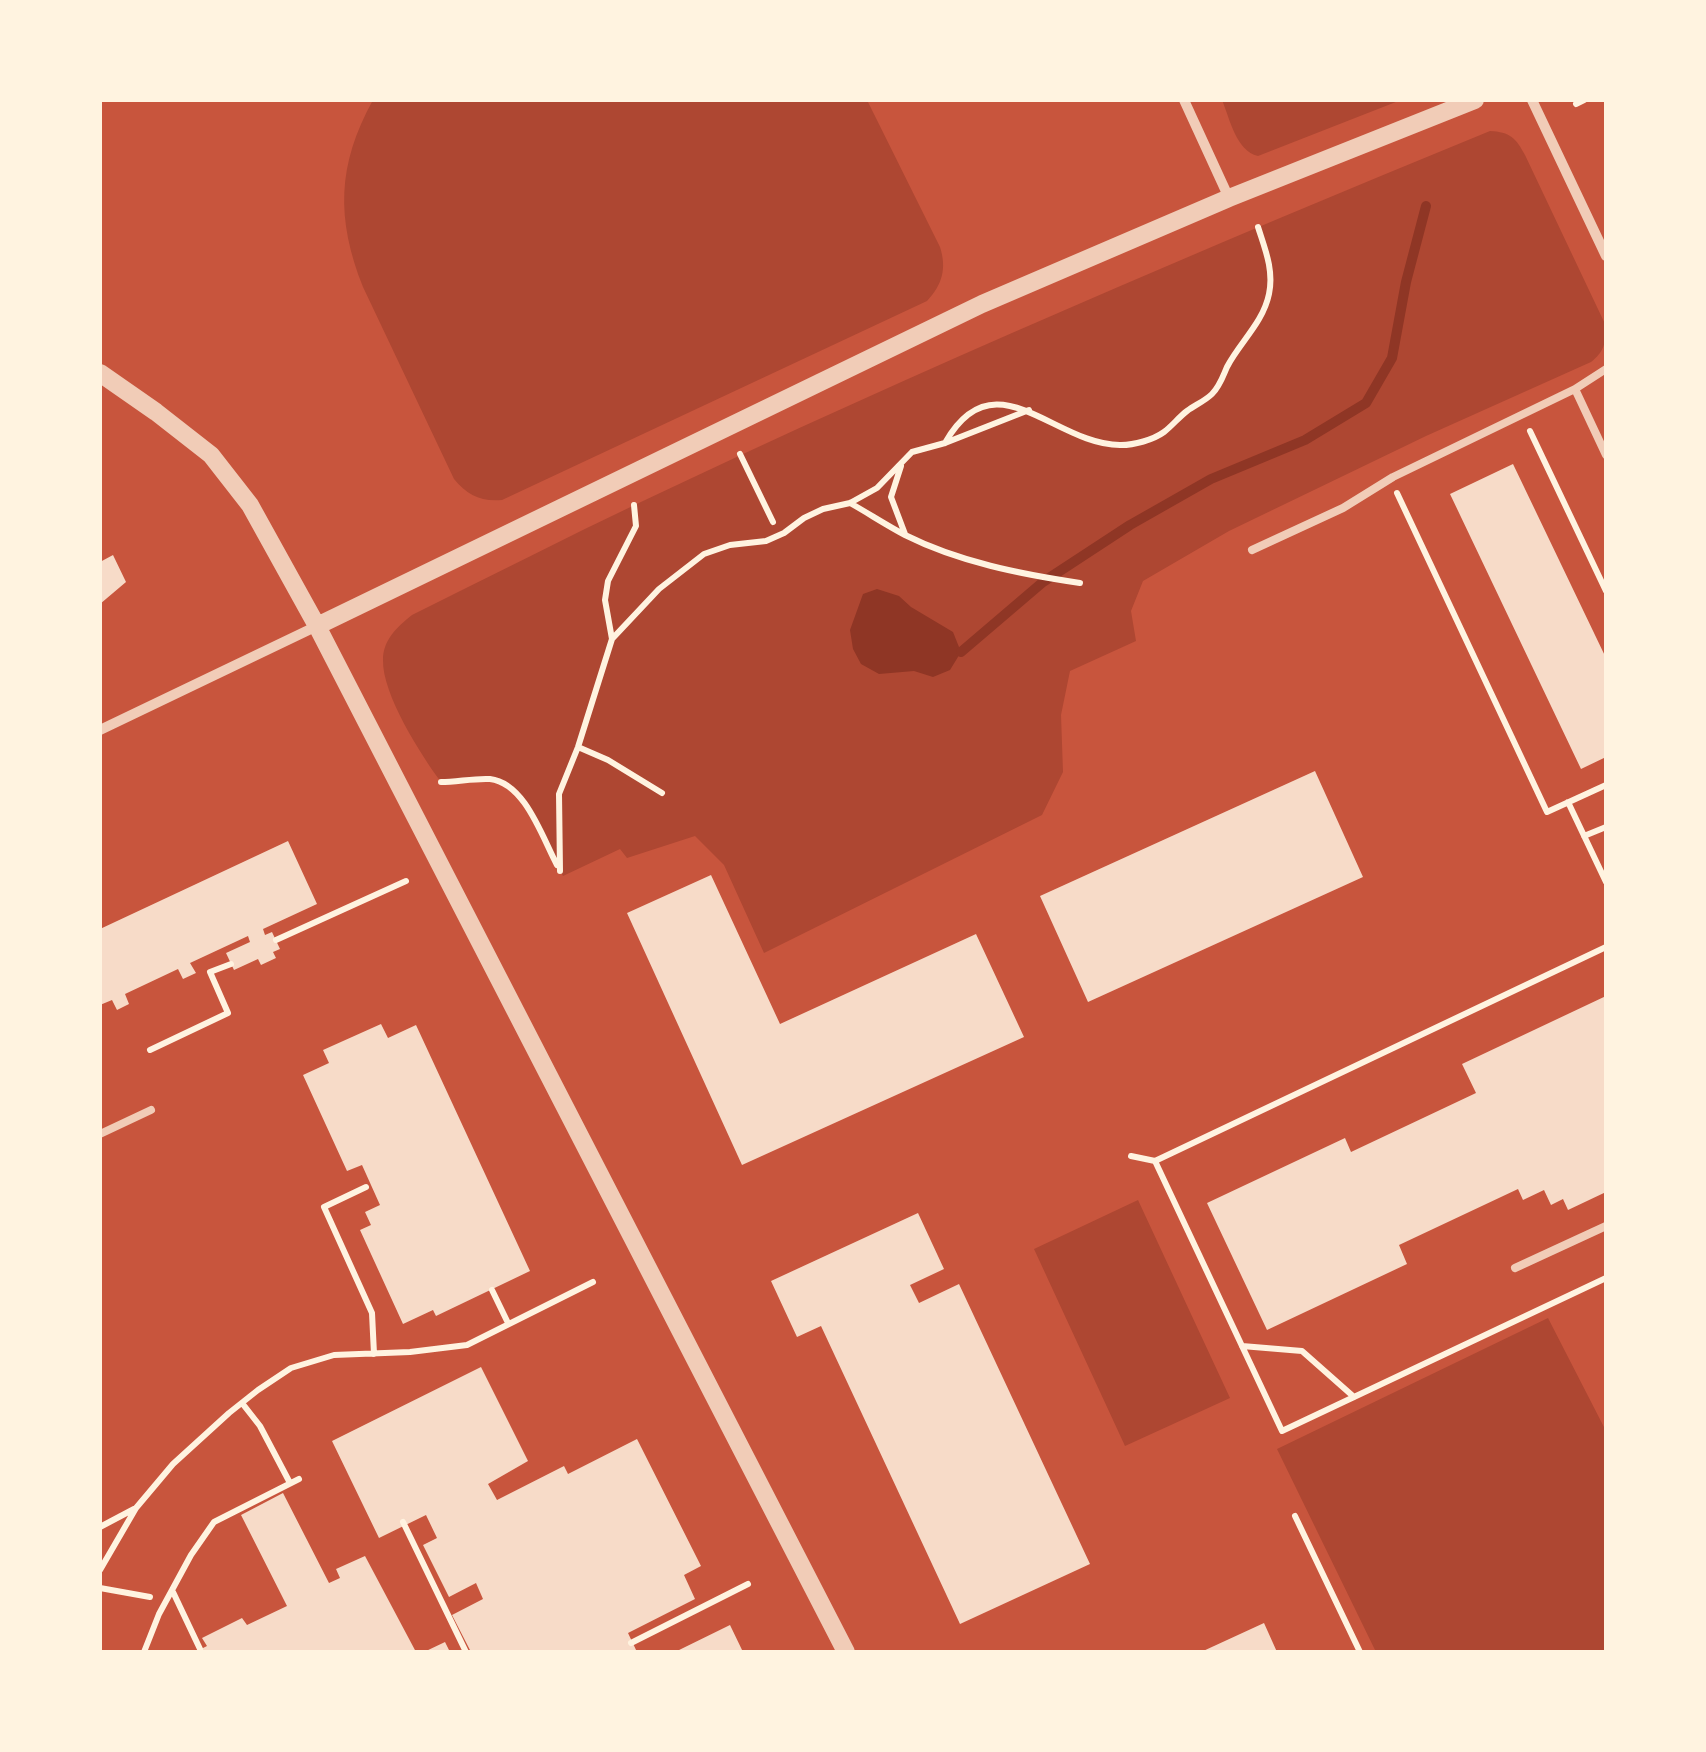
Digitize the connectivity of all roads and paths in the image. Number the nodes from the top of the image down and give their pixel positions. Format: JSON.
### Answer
{"nodes":[{"id":1,"x":1184,"y":100,"type":"edge"},
{"id":2,"x":1475,"y":100,"type":"edge"},
{"id":3,"x":1532,"y":100,"type":"edge"},
{"id":4,"x":1229,"y":198,"type":"junction"},
{"id":5,"x":1258,"y":227,"type":"dead end"},
{"id":6,"x":1606,"y":256,"type":"edge"},
{"id":7,"x":1606,"y":369,"type":"edge"},
{"id":8,"x":100,"y":373,"type":"edge"},
{"id":9,"x":1574,"y":389,"type":"junction"},
{"id":10,"x":1029,"y":410,"type":"junction"},
{"id":11,"x":1540,"y":424,"type":"dead end"},
{"id":12,"x":945,"y":444,"type":"junction"},
{"id":13,"x":740,"y":454,"type":"dead end"},
{"id":14,"x":1606,"y":455,"type":"edge"},
{"id":15,"x":901,"y":465,"type":"junction"},
{"id":16,"x":1412,"y":486,"type":"dead end"},
{"id":17,"x":850,"y":503,"type":"junction"},
{"id":18,"x":634,"y":505,"type":"dead end"},
{"id":19,"x":772,"y":522,"type":"dead end"},
{"id":20,"x":905,"y":535,"type":"junction"},
{"id":21,"x":1252,"y":550,"type":"dead end"},
{"id":22,"x":1080,"y":583,"type":"dead end"},
{"id":23,"x":1606,"y":591,"type":"edge"},
{"id":24,"x":317,"y":626,"type":"junction"},
{"id":25,"x":612,"y":639,"type":"junction"},
{"id":26,"x":100,"y":730,"type":"edge"},
{"id":27,"x":578,"y":747,"type":"junction"},
{"id":28,"x":441,"y":782,"type":"dead end"},
{"id":29,"x":1605,"y":788,"type":"edge"},
{"id":30,"x":662,"y":793,"type":"dead end"},
{"id":31,"x":1568,"y":802,"type":"junction"},
{"id":32,"x":1606,"y":827,"type":"edge"},
{"id":33,"x":1584,"y":836,"type":"junction"},
{"id":34,"x":406,"y":880,"type":"dead end"},
{"id":35,"x":1606,"y":882,"type":"edge"},
{"id":36,"x":276,"y":940,"type":"dead end"},
{"id":37,"x":1606,"y":947,"type":"edge"},
{"id":38,"x":230,"y":964,"type":"dead end"},
{"id":39,"x":150,"y":1050,"type":"dead end"},
{"id":40,"x":151,"y":1110,"type":"dead end"},
{"id":41,"x":100,"y":1134,"type":"edge"},
{"id":42,"x":1131,"y":1156,"type":"dead end"},
{"id":43,"x":1155,"y":1160,"type":"junction"},
{"id":44,"x":366,"y":1187,"type":"dead end"},
{"id":45,"x":1606,"y":1226,"type":"edge"},
{"id":46,"x":1515,"y":1268,"type":"dead end"},
{"id":47,"x":1606,"y":1278,"type":"edge"},
{"id":48,"x":593,"y":1282,"type":"dead end"},
{"id":49,"x":492,"y":1290,"type":"dead end"},
{"id":50,"x":508,"y":1323,"type":"junction"},
{"id":51,"x":1242,"y":1346,"type":"junction"},
{"id":52,"x":374,"y":1354,"type":"junction"},
{"id":53,"x":1354,"y":1397,"type":"junction"},
{"id":54,"x":242,"y":1403,"type":"junction"},
{"id":55,"x":298,"y":1479,"type":"dead end"},
{"id":56,"x":290,"y":1483,"type":"junction"},
{"id":57,"x":136,"y":1508,"type":"junction"},
{"id":58,"x":1295,"y":1516,"type":"dead end"},
{"id":59,"x":403,"y":1522,"type":"dead end"},
{"id":60,"x":100,"y":1527,"type":"edge"},
{"id":61,"x":100,"y":1570,"type":"edge"},
{"id":62,"x":748,"y":1584,"type":"dead end"},
{"id":63,"x":100,"y":1588,"type":"edge"},
{"id":64,"x":172,"y":1591,"type":"junction"},
{"id":65,"x":150,"y":1597,"type":"dead end"},
{"id":66,"x":631,"y":1643,"type":"dead end"},
{"id":67,"x":200,"y":1649,"type":"dead end"},
{"id":68,"x":144,"y":1652,"type":"edge"},
{"id":69,"x":466,"y":1652,"type":"edge"},
{"id":70,"x":846,"y":1652,"type":"edge"},
{"id":71,"x":1360,"y":1652,"type":"edge"}],
"edges":[{"from":1,"to":4,"type":"street"},
{"from":2,"to":4,"type":"street"},
{"from":3,"to":6,"type":"street"},
{"from":4,"to":24,"type":"street"},
{"from":5,"to":10,"type":"path"},
{"from":7,"to":9,"type":"lane"},
{"from":8,"to":24,"type":"street"},
{"from":9,"to":14,"type":"lane"},
{"from":9,"to":21,"type":"lane"},
{"from":10,"to":12,"type":"path"},
{"from":10,"to":12,"type":"path"},
{"from":11,"to":23,"type":"path"},
{"from":12,"to":15,"type":"path"},
{"from":13,"to":19,"type":"path"},
{"from":15,"to":17,"type":"path"},
{"from":15,"to":20,"type":"path"},
{"from":16,"to":31,"type":"path"},
{"from":17,"to":20,"type":"path"},
{"from":17,"to":25,"type":"path"},
{"from":18,"to":25,"type":"path"},
{"from":20,"to":22,"type":"path"},
{"from":24,"to":26,"type":"street"},
{"from":24,"to":70,"type":"street"},
{"from":25,"to":27,"type":"path"},
{"from":27,"to":28,"type":"path"},
{"from":27,"to":30,"type":"path"},
{"from":29,"to":31,"type":"path"},
{"from":31,"to":33,"type":"path"},
{"from":32,"to":33,"type":"path"},
{"from":33,"to":35,"type":"path"},
{"from":34,"to":36,"type":"path"},
{"from":37,"to":43,"type":"path"},
{"from":38,"to":39,"type":"path"},
{"from":40,"to":41,"type":"lane"},
{"from":42,"to":43,"type":"path"},
{"from":43,"to":51,"type":"path"},
{"from":44,"to":52,"type":"path"},
{"from":45,"to":46,"type":"lane"},
{"from":47,"to":53,"type":"path"},
{"from":48,"to":50,"type":"path"},
{"from":49,"to":50,"type":"path"},
{"from":50,"to":52,"type":"path"},
{"from":51,"to":53,"type":"path"},
{"from":51,"to":53,"type":"path"},
{"from":52,"to":54,"type":"path"},
{"from":54,"to":56,"type":"path"},
{"from":54,"to":57,"type":"path"},
{"from":55,"to":56,"type":"path"},
{"from":56,"to":64,"type":"path"},
{"from":57,"to":60,"type":"path"},
{"from":57,"to":61,"type":"path"},
{"from":58,"to":71,"type":"path"},
{"from":59,"to":69,"type":"path"},
{"from":62,"to":66,"type":"path"},
{"from":63,"to":65,"type":"path"},
{"from":64,"to":67,"type":"path"},
{"from":64,"to":68,"type":"path"}]}
